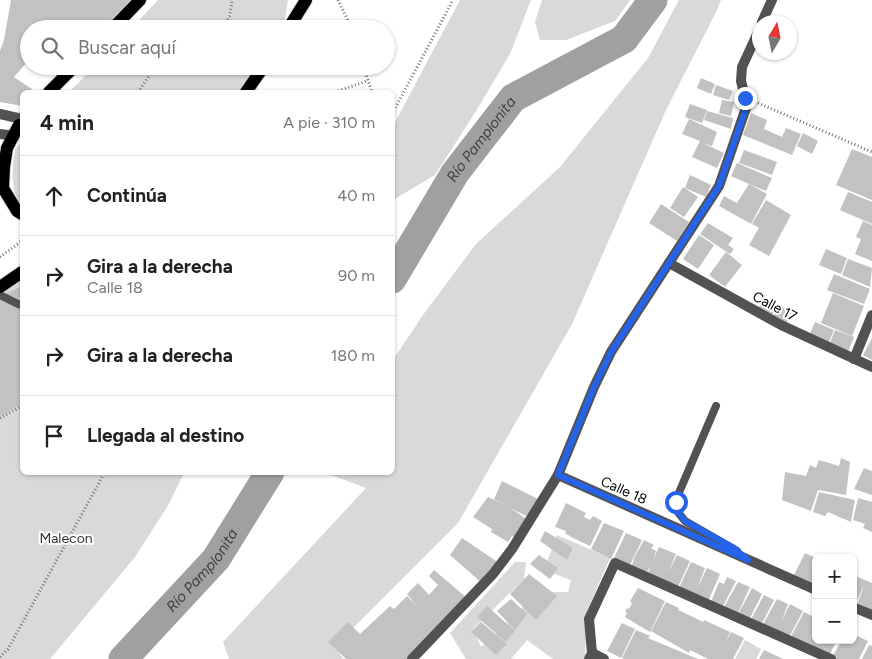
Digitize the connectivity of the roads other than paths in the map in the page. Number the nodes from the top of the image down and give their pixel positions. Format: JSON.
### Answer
{"nodes":[{"id":1,"x":140,"y":0,"type":"edge"},
{"id":2,"x":294,"y":0,"type":"edge"},
{"id":3,"x":306,"y":0,"type":"edge"},
{"id":4,"x":772,"y":0,"type":"edge"},
{"id":5,"x":765,"y":15,"type":"edge"},
{"id":6,"x":121,"y":20,"type":"edge"},
{"id":7,"x":289,"y":20,"type":"edge"},
{"id":8,"x":293,"y":20,"type":"edge"},
{"id":9,"x":752,"y":45,"type":"edge"},
{"id":10,"x":66,"y":75,"type":"edge"},
{"id":11,"x":258,"y":75,"type":"edge"},
{"id":12,"x":51,"y":90,"type":"edge"},
{"id":13,"x":247,"y":90,"type":"edge"},
{"id":14,"x":0,"y":114,"type":"edge"},
{"id":15,"x":20,"y":121,"type":"edge"},
{"id":16,"x":20,"y":122,"type":"edge"},
{"id":17,"x":20,"y":123,"type":"edge"},
{"id":18,"x":3,"y":138,"type":"edge"},
{"id":19,"x":20,"y":212,"type":"edge"},
{"id":20,"x":669,"y":263,"type":"junction"},
{"id":21,"x":20,"y":273,"type":"edge"},
{"id":22,"x":0,"y":287,"type":"edge"},
{"id":23,"x":0,"y":295,"type":"edge"},
{"id":24,"x":20,"y":304,"type":"edge"},
{"id":25,"x":872,"y":315,"type":"edge"},
{"id":26,"x":854,"y":358,"type":"junction"},
{"id":27,"x":872,"y":367,"type":"edge"},
{"id":28,"x":716,"y":406,"type":"dead end"},
{"id":29,"x":558,"y":475,"type":"junction"},
{"id":30,"x":748,"y":560,"type":"junction"},
{"id":31,"x":812,"y":588,"type":"edge"},
{"id":32,"x":857,"y":609,"type":"edge"},
{"id":33,"x":872,"y":615,"type":"edge"},
{"id":34,"x":590,"y":656,"type":"edge"},
{"id":35,"x":412,"y":659,"type":"edge"},
{"id":36,"x":604,"y":659,"type":"edge"},
{"id":37,"x":831,"y":659,"type":"edge"}],
"edges":[{"from":1,"to":6,"type":"main road"},
{"from":2,"to":7,"type":"main road"},
{"from":3,"to":8,"type":"main road"},
{"from":4,"to":5,"type":"street"},
{"from":9,"to":20,"type":"street"},
{"from":10,"to":12,"type":"main road"},
{"from":11,"to":13,"type":"main road"},
{"from":14,"to":15,"type":"street"},
{"from":16,"to":18,"type":"main road"},
{"from":17,"to":19,"type":"main road"},
{"from":20,"to":26,"type":"street","name":"Calle 17"},
{"from":20,"to":29,"type":"street"},
{"from":21,"to":22,"type":"main road"},
{"from":23,"to":24,"type":"lane"},
{"from":25,"to":26,"type":"street"},
{"from":26,"to":27,"type":"street","name":"Calle 17"},
{"from":28,"to":30,"type":"lane"},
{"from":29,"to":30,"type":"street","name":"Calle 18"},
{"from":29,"to":35,"type":"street"},
{"from":30,"to":31,"type":"street","name":"Calle 18"},
{"from":32,"to":33,"type":"street"},
{"from":34,"to":36,"type":"street"},
{"from":34,"to":37,"type":"street"}]}
